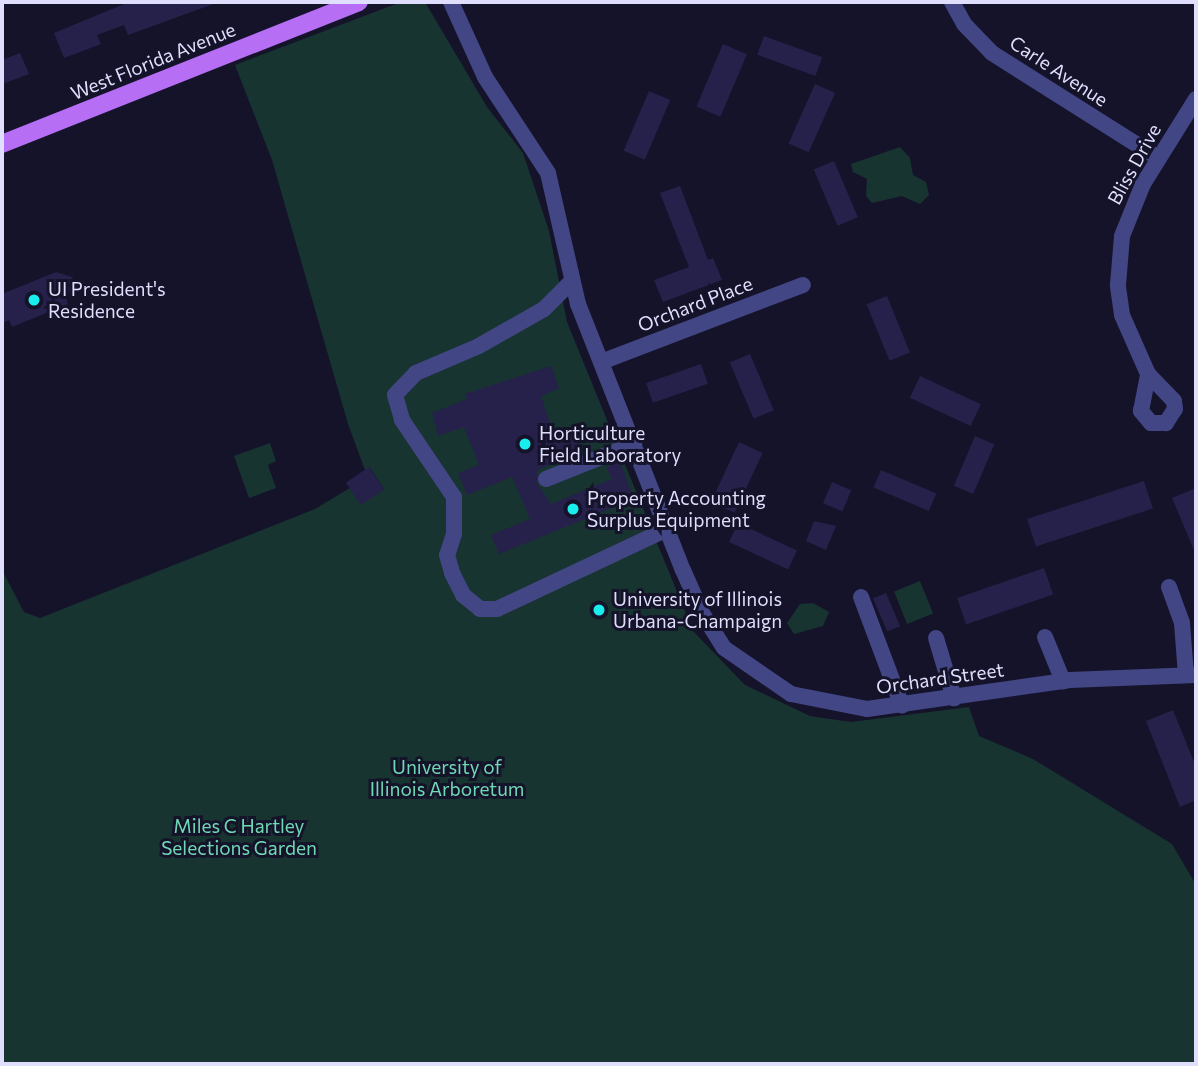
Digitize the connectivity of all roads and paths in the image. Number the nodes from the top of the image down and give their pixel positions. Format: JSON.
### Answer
{"nodes":[{"id":1,"x":359,"y":2,"type":"edge"},
{"id":2,"x":451,"y":2,"type":"edge"},
{"id":3,"x":952,"y":2,"type":"edge"},
{"id":4,"x":1196,"y":99,"type":"edge"},
{"id":5,"x":2,"y":144,"type":"edge"},
{"id":6,"x":1158,"y":158,"type":"junction"},
{"id":7,"x":571,"y":282,"type":"junction"},
{"id":8,"x":803,"y":285,"type":"dead end"},
{"id":9,"x":601,"y":362,"type":"junction"},
{"id":10,"x":1148,"y":374,"type":"dead end"},
{"id":11,"x":634,"y":444,"type":"junction"},
{"id":12,"x":546,"y":479,"type":"dead end"},
{"id":13,"x":667,"y":529,"type":"junction"},
{"id":14,"x":1169,"y":587,"type":"dead end"},
{"id":15,"x":861,"y":597,"type":"dead end"},
{"id":16,"x":936,"y":638,"type":"dead end"},
{"id":17,"x":1045,"y":638,"type":"dead end"},
{"id":18,"x":1191,"y":675,"type":"edge"},
{"id":19,"x":1063,"y":681,"type":"junction"},
{"id":20,"x":954,"y":698,"type":"junction"},
{"id":21,"x":902,"y":706,"type":"junction"}],
"edges":[{"from":1,"to":5,"type":"main road","name":"West Florida Avenue"},
{"from":2,"to":7,"type":"street","name":"Orchard Street"},
{"from":3,"to":6,"type":"street","name":"Carle Avenue"},
{"from":4,"to":6,"type":"street","name":"Bliss Drive"},
{"from":6,"to":10,"type":"street","name":"Bliss Drive"},
{"from":7,"to":9,"type":"street","name":"Orchard Street"},
{"from":7,"to":13,"type":"street"},
{"from":8,"to":9,"type":"street","name":"Orchard Place"},
{"from":9,"to":11,"type":"street","name":"Orchard Street"},
{"from":11,"to":12,"type":"street"},
{"from":11,"to":13,"type":"street","name":"Orchard Street"},
{"from":13,"to":21,"type":"street","name":"Orchard Street"},
{"from":14,"to":18,"type":"street"},
{"from":15,"to":21,"type":"street"},
{"from":16,"to":20,"type":"street"},
{"from":17,"to":19,"type":"street"},
{"from":18,"to":19,"type":"street","name":"Orchard Street"},
{"from":19,"to":20,"type":"street","name":"Orchard Street"},
{"from":20,"to":21,"type":"street","name":"Orchard Street"}]}
